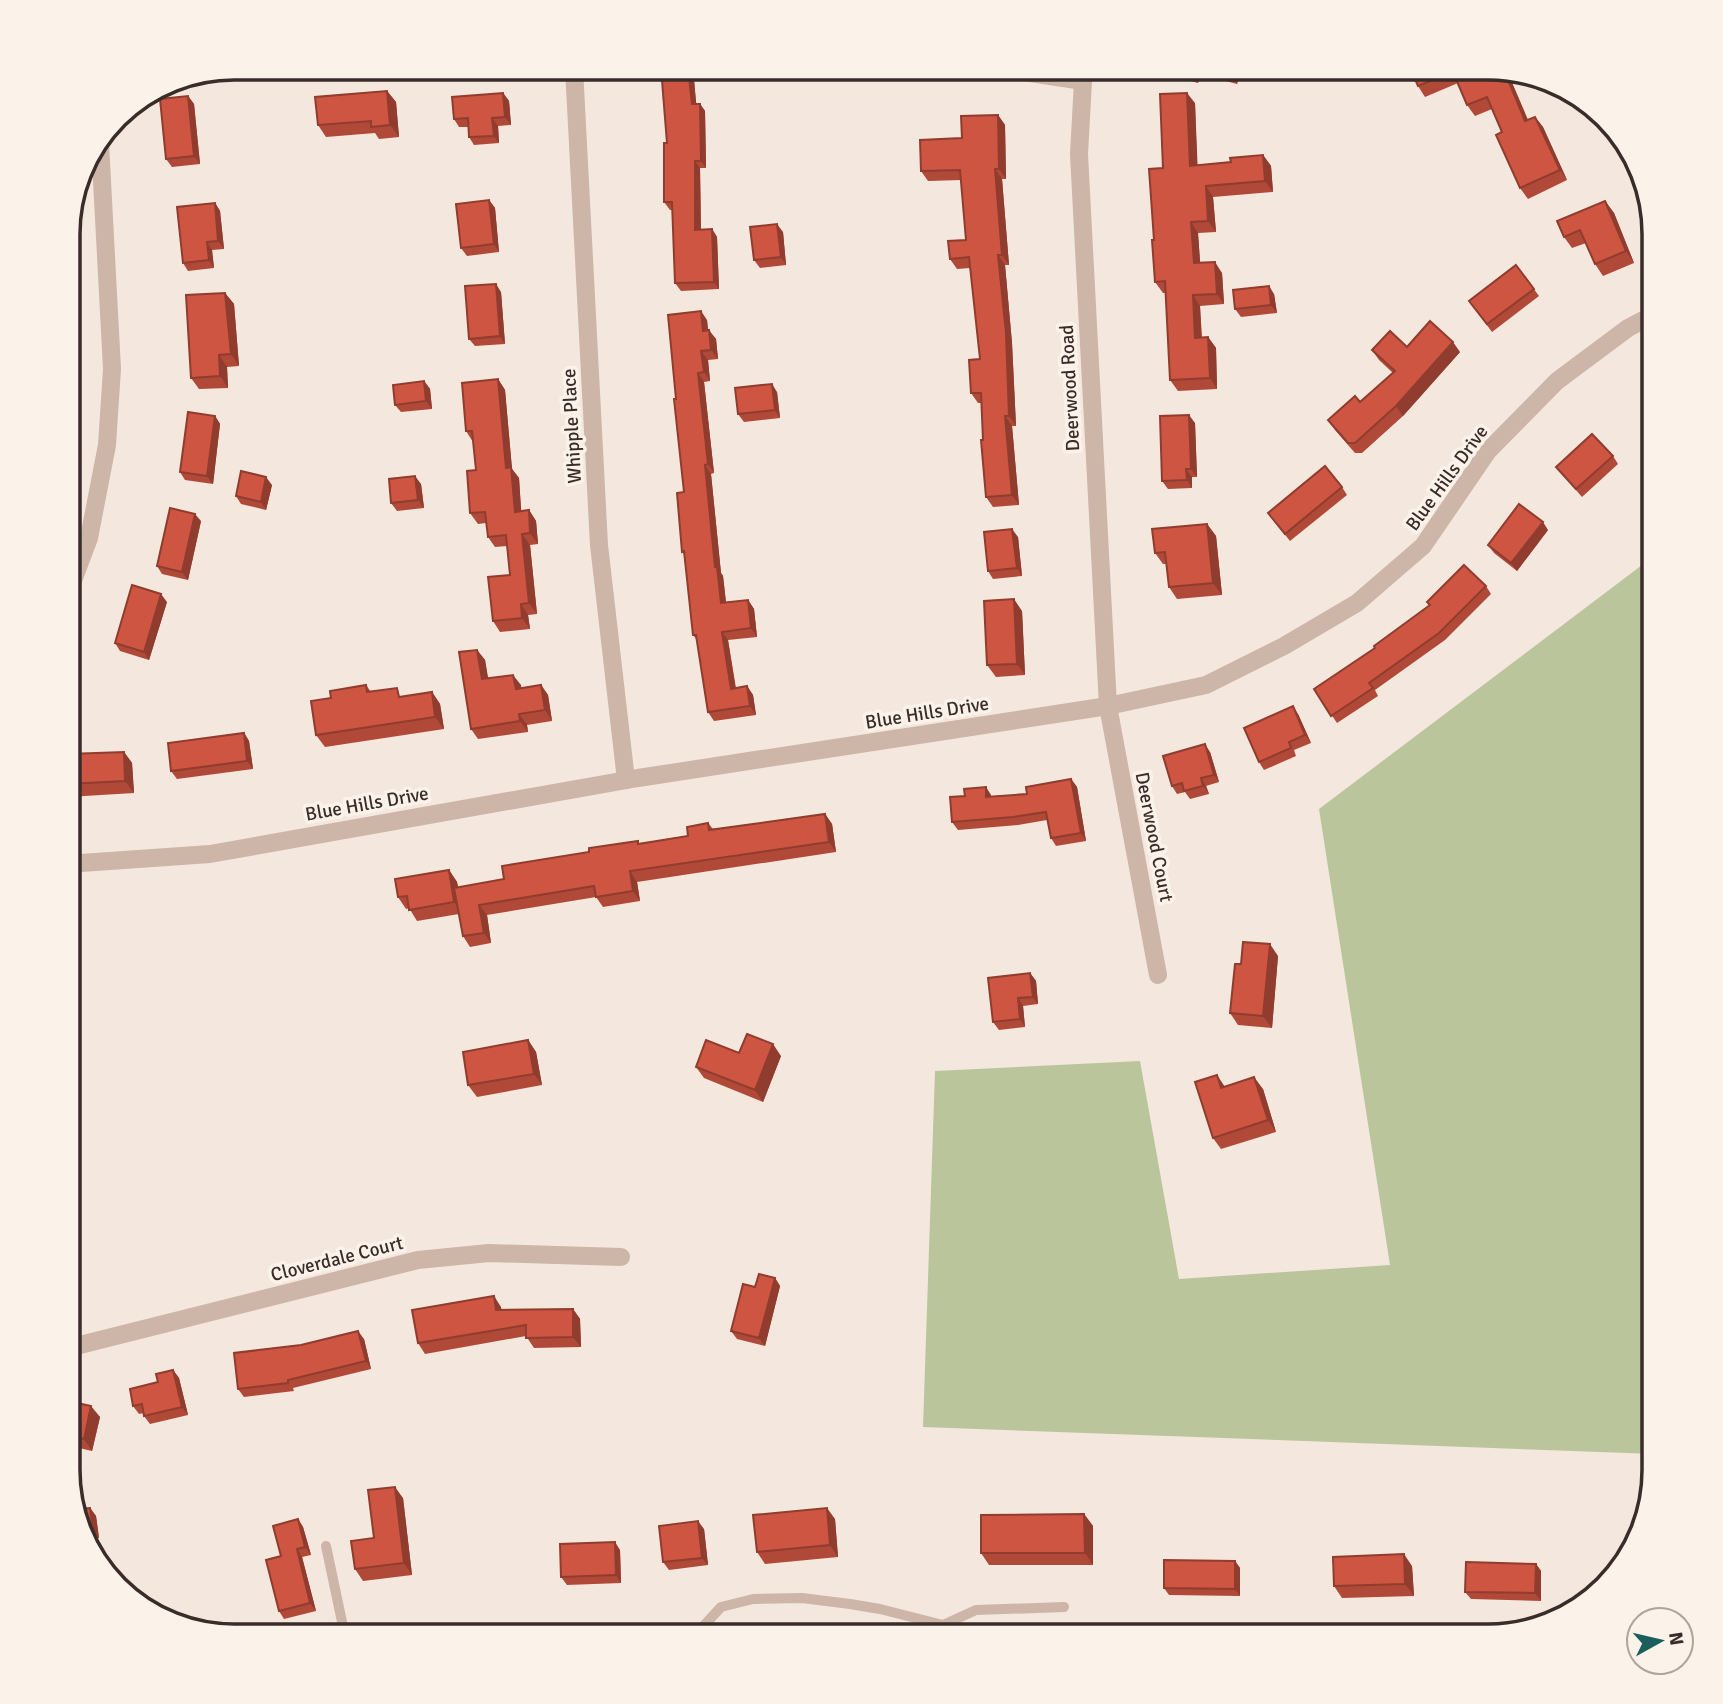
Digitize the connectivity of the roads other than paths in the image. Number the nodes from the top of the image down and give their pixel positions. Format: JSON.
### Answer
{"nodes":[{"id":1,"x":575,"y":80,"type":"edge"},
{"id":2,"x":1085,"y":81,"type":"edge"},
{"id":3,"x":101,"y":159,"type":"edge"},
{"id":4,"x":1642,"y":321,"type":"edge"},
{"id":5,"x":81,"y":560,"type":"edge"},
{"id":6,"x":1108,"y":706,"type":"junction"},
{"id":7,"x":626,"y":780,"type":"junction"},
{"id":8,"x":80,"y":863,"type":"edge"},
{"id":9,"x":1158,"y":975,"type":"dead end"},
{"id":10,"x":621,"y":1257,"type":"dead end"},
{"id":11,"x":80,"y":1345,"type":"edge"},
{"id":12,"x":326,"y":1546,"type":"dead end"},
{"id":13,"x":1064,"y":1607,"type":"dead end"},
{"id":14,"x":342,"y":1624,"type":"edge"},
{"id":15,"x":705,"y":1624,"type":"edge"},
{"id":16,"x":922,"y":1624,"type":"edge"},
{"id":17,"x":953,"y":1624,"type":"edge"}],
"edges":[{"from":1,"to":7,"type":"street","name":"Whipple Place"},
{"from":2,"to":6,"type":"street","name":"Deerwood Road"},
{"from":3,"to":5,"type":"street"},
{"from":4,"to":6,"type":"street","name":"Blue Hills Drive"},
{"from":6,"to":7,"type":"street","name":"Blue Hills Drive"},
{"from":6,"to":9,"type":"street","name":"Deerwood Court"},
{"from":7,"to":8,"type":"street","name":"Blue Hills Drive"},
{"from":10,"to":11,"type":"street","name":"Cloverdale Court"},
{"from":12,"to":14,"type":"lane"},
{"from":13,"to":17,"type":"lane"},
{"from":15,"to":16,"type":"lane"}]}
